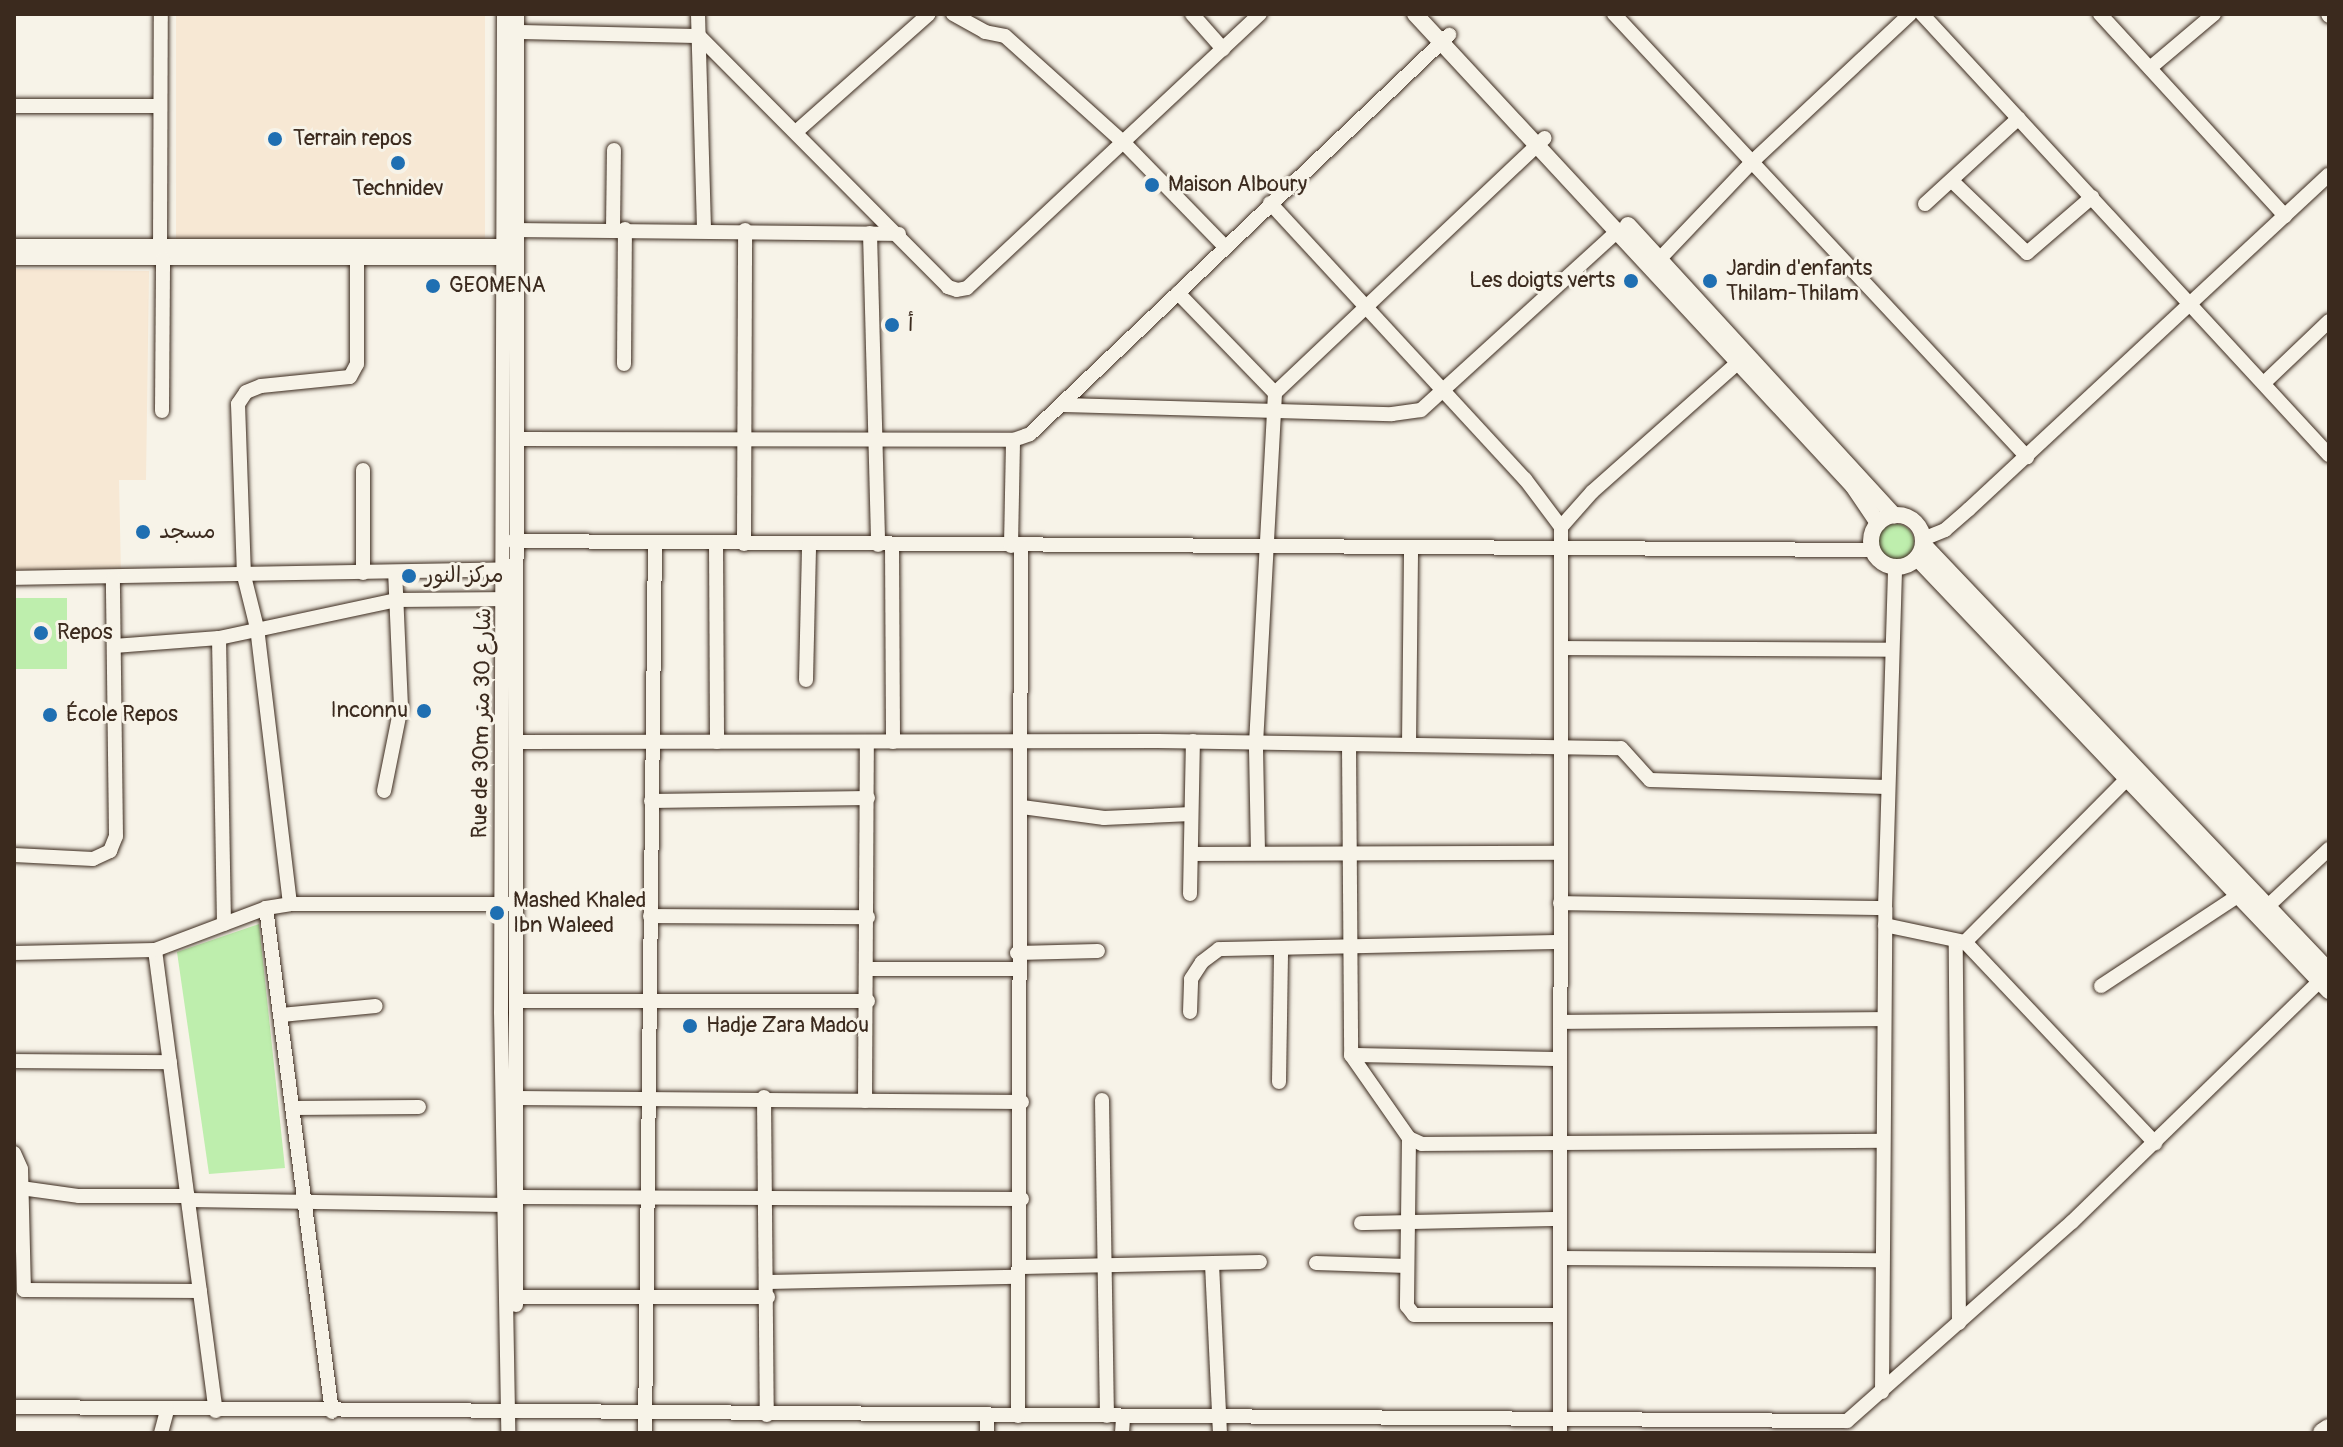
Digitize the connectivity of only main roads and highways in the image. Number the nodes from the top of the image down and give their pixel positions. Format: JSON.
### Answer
{"nodes":[{"id":1,"x":1415,"y":14,"type":"edge"},
{"id":2,"x":1429,"y":14,"type":"edge"},
{"id":3,"x":1446,"y":39,"type":"junction"},
{"id":4,"x":1542,"y":141,"type":"junction"},
{"id":5,"x":1656,"y":263,"type":"junction"},
{"id":6,"x":1744,"y":358,"type":"junction"},
{"id":7,"x":1894,"y":515,"type":"junction"},
{"id":8,"x":1878,"y":523,"type":"junction"},
{"id":9,"x":1921,"y":547,"type":"junction"},
{"id":10,"x":2133,"y":773,"type":"junction"},
{"id":11,"x":2326,"y":981,"type":"edge"},
{"id":12,"x":2329,"y":1429,"type":"edge"},
{"id":13,"x":2323,"y":1433,"type":"edge"}],
"edges":[{"from":1,"to":3,"type":"main road"},
{"from":2,"to":3,"type":"main road"},
{"from":3,"to":4,"type":"main road"},
{"from":4,"to":5,"type":"main road"},
{"from":4,"to":5,"type":"main road"},
{"from":5,"to":6,"type":"main road"},
{"from":6,"to":7,"type":"main road"},
{"from":6,"to":8,"type":"main road"},
{"from":7,"to":8,"type":"main road"},
{"from":7,"to":9,"type":"main road"},
{"from":8,"to":9,"type":"main road"},
{"from":9,"to":10,"type":"main road"},
{"from":10,"to":11,"type":"main road"},
{"from":10,"to":11,"type":"main road"},
{"from":12,"to":13,"type":"highway"}]}
